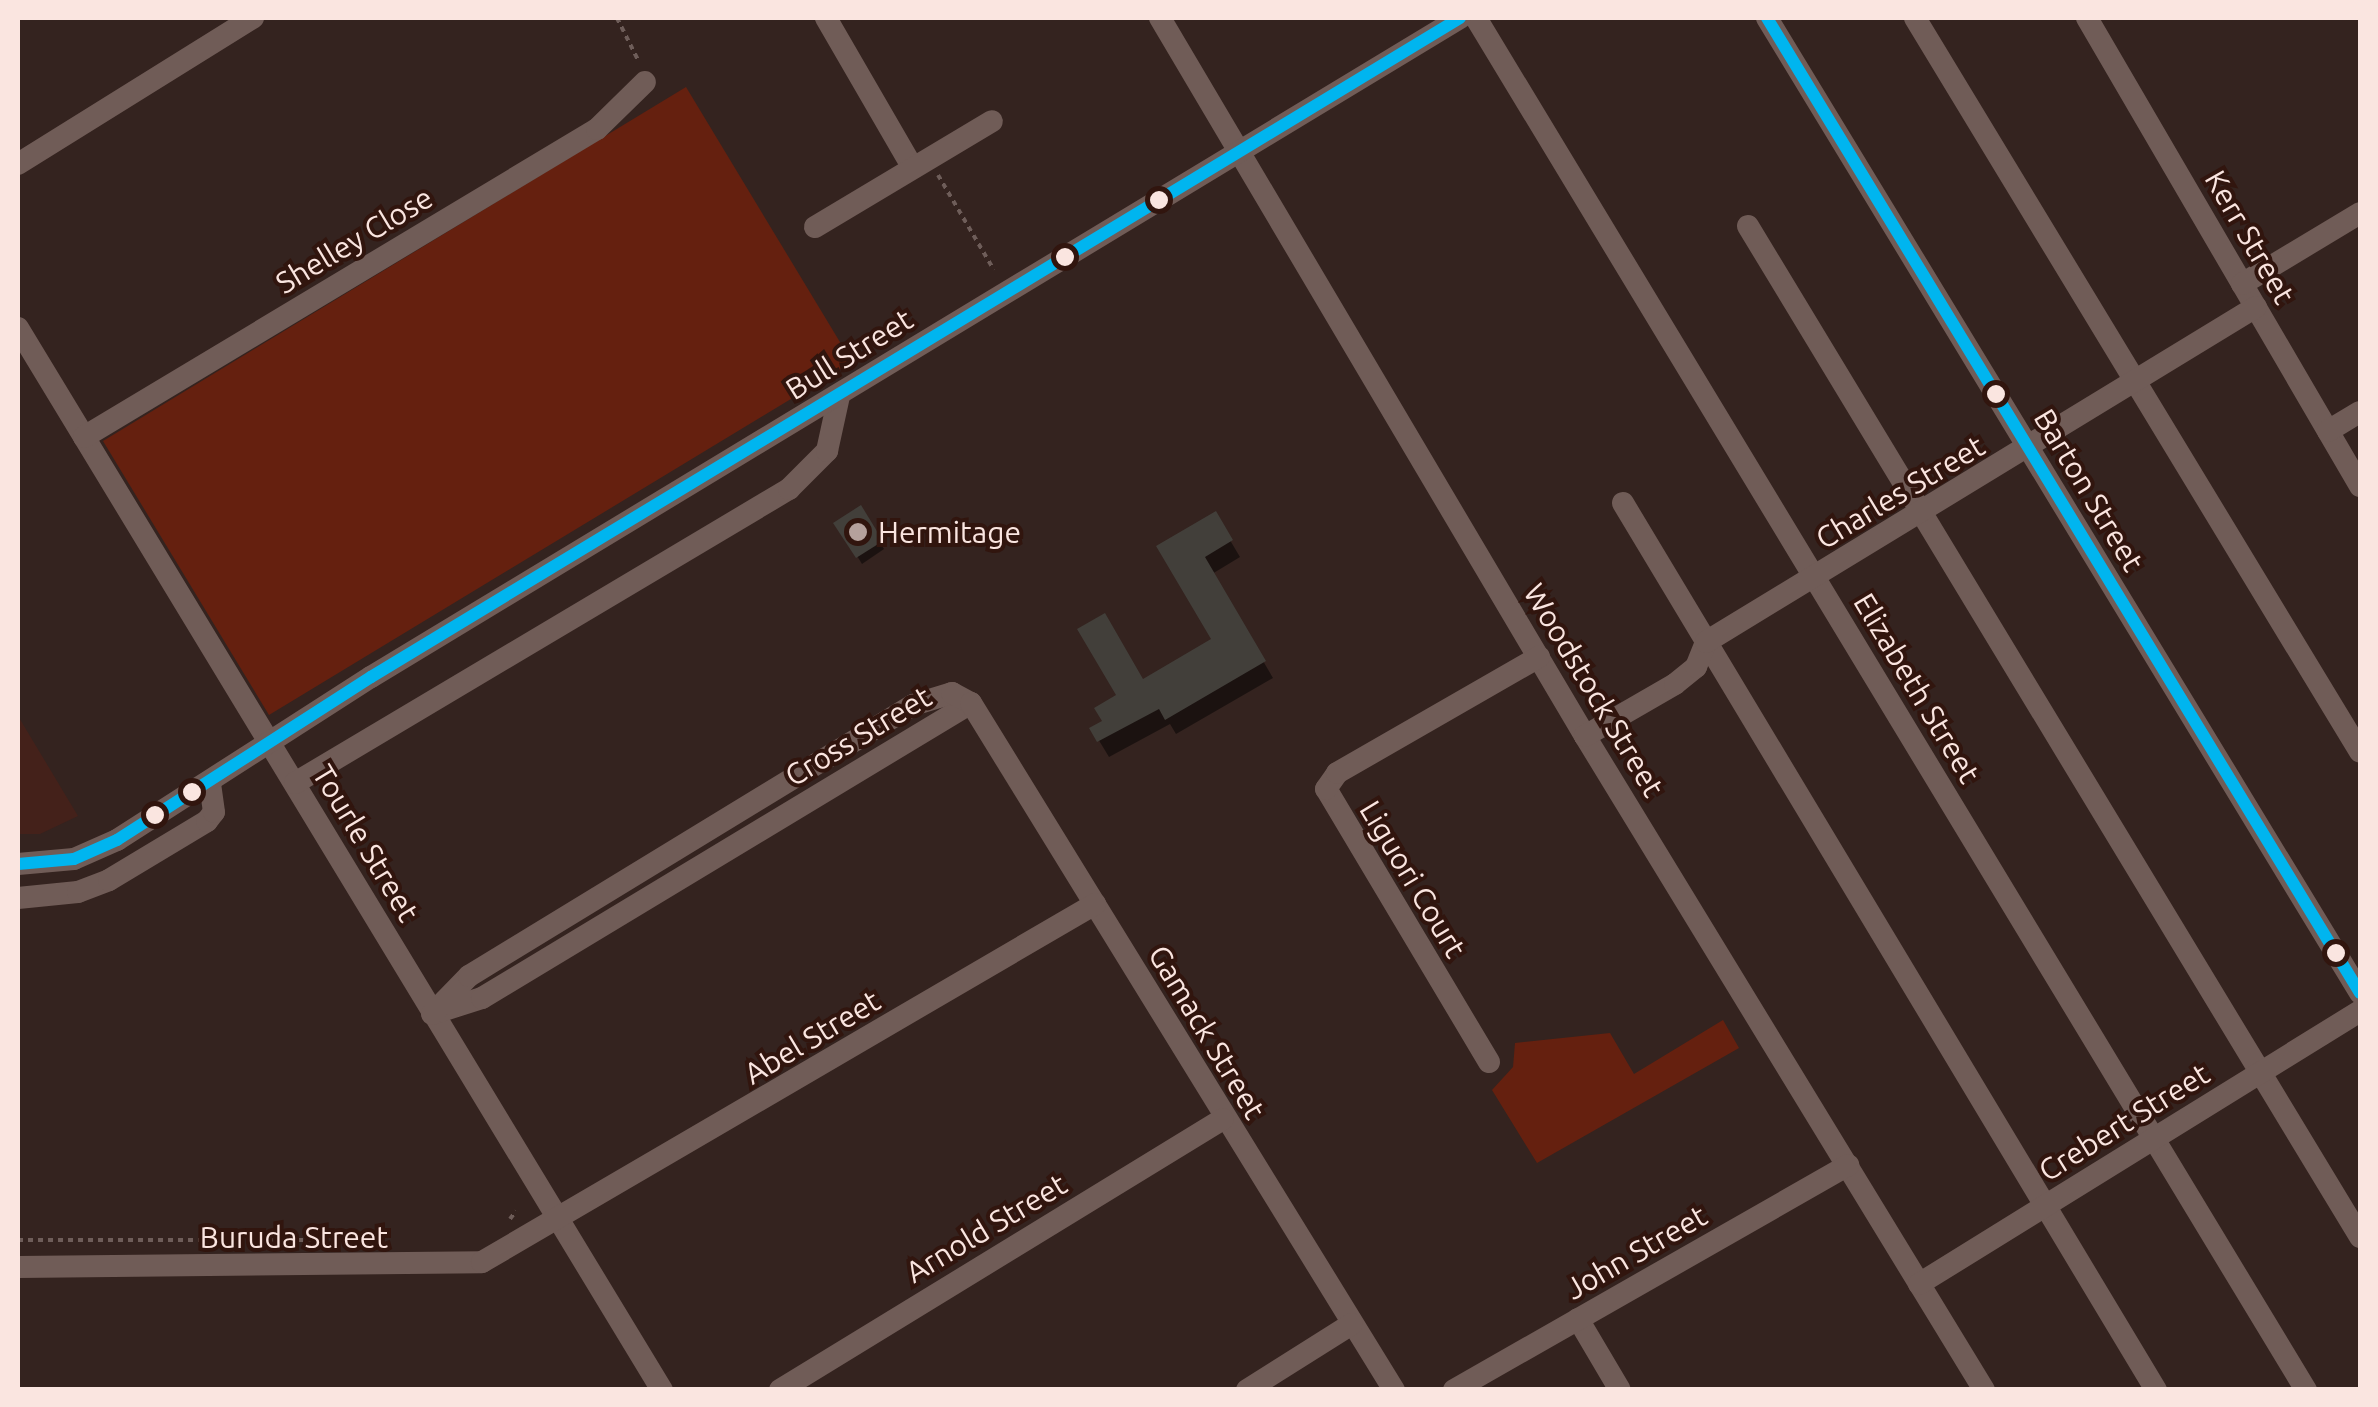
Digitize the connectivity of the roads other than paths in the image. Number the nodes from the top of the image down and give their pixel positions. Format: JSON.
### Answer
{"nodes":[{"id":1,"x":253,"y":18,"type":"edge"},
{"id":2,"x":826,"y":18,"type":"edge"},
{"id":3,"x":1160,"y":18,"type":"edge"},
{"id":4,"x":1460,"y":18,"type":"edge"},
{"id":5,"x":1476,"y":18,"type":"edge"},
{"id":6,"x":1767,"y":18,"type":"edge"},
{"id":7,"x":1915,"y":18,"type":"edge"},
{"id":8,"x":2087,"y":18,"type":"edge"},
{"id":9,"x":645,"y":82,"type":"road end"},
{"id":10,"x":992,"y":120,"type":"dead end"},
{"id":11,"x":1238,"y":154,"type":"junction"},
{"id":12,"x":18,"y":164,"type":"edge"},
{"id":13,"x":913,"y":168,"type":"junction"},
{"id":14,"x":2360,"y":213,"type":"edge"},
{"id":15,"x":1748,"y":226,"type":"dead end"},
{"id":16,"x":815,"y":227,"type":"dead end"},
{"id":17,"x":2242,"y":284,"type":"junction"},
{"id":18,"x":2256,"y":307,"type":"junction"},
{"id":19,"x":18,"y":328,"type":"edge"},
{"id":20,"x":2135,"y":382,"type":"junction"},
{"id":21,"x":839,"y":396,"type":"junction"},
{"id":22,"x":2360,"y":412,"type":"edge"},
{"id":23,"x":2328,"y":431,"type":"junction"},
{"id":24,"x":84,"y":437,"type":"junction"},
{"id":25,"x":2029,"y":448,"type":"junction"},
{"id":26,"x":2360,"y":486,"type":"edge"},
{"id":27,"x":1623,"y":502,"type":"dead end"},
{"id":28,"x":1923,"y":512,"type":"junction"},
{"id":29,"x":1815,"y":578,"type":"junction"},
{"id":30,"x":1706,"y":642,"type":"junction"},
{"id":31,"x":1539,"y":657,"type":"junction"},
{"id":32,"x":970,"y":703,"type":"joint"},
{"id":33,"x":1585,"y":736,"type":"junction"},
{"id":34,"x":272,"y":745,"type":"junction"},
{"id":35,"x":2360,"y":752,"type":"edge"},
{"id":36,"x":296,"y":782,"type":"junction"},
{"id":37,"x":210,"y":783,"type":"junction"},
{"id":38,"x":18,"y":864,"type":"edge"},
{"id":39,"x":18,"y":898,"type":"edge"},
{"id":40,"x":1095,"y":904,"type":"junction"},
{"id":41,"x":2360,"y":993,"type":"edge"},
{"id":42,"x":2360,"y":1011,"type":"edge"},
{"id":43,"x":432,"y":1014,"type":"junction"},
{"id":44,"x":1489,"y":1062,"type":"dead end"},
{"id":45,"x":2261,"y":1072,"type":"junction"},
{"id":46,"x":1224,"y":1118,"type":"junction"},
{"id":47,"x":2154,"y":1139,"type":"junction"},
{"id":48,"x":1848,"y":1166,"type":"junction"},
{"id":49,"x":2045,"y":1206,"type":"junction"},
{"id":50,"x":560,"y":1222,"type":"junction"},
{"id":51,"x":2360,"y":1237,"type":"edge"},
{"id":52,"x":18,"y":1267,"type":"edge"},
{"id":53,"x":1919,"y":1284,"type":"junction"},
{"id":54,"x":1578,"y":1320,"type":"junction"},
{"id":55,"x":1352,"y":1324,"type":"junction"},
{"id":56,"x":662,"y":1390,"type":"edge"},
{"id":57,"x":780,"y":1390,"type":"edge"},
{"id":58,"x":1248,"y":1390,"type":"edge"},
{"id":59,"x":1394,"y":1390,"type":"edge"},
{"id":60,"x":1454,"y":1390,"type":"edge"},
{"id":61,"x":1620,"y":1390,"type":"edge"},
{"id":62,"x":1984,"y":1390,"type":"edge"},
{"id":63,"x":2156,"y":1390,"type":"edge"},
{"id":64,"x":2306,"y":1390,"type":"edge"}],
"edges":[{"from":1,"to":12,"type":"street"},
{"from":2,"to":13,"type":"street"},
{"from":3,"to":11,"type":"street","name":"Woodstock Street"},
{"from":4,"to":11,"type":"street","name":"Bull Street"},
{"from":5,"to":29,"type":"street","name":"Elizabeth Street"},
{"from":6,"to":25,"type":"street","name":"Barton Street"},
{"from":7,"to":20,"type":"street"},
{"from":8,"to":17,"type":"street","name":"Kerr Street"},
{"from":9,"to":24,"type":"street","name":"Shelley Close"},
{"from":10,"to":13,"type":"street"},
{"from":11,"to":21,"type":"street","name":"Bull Street"},
{"from":11,"to":31,"type":"street","name":"Woodstock Street"},
{"from":13,"to":16,"type":"street"},
{"from":14,"to":17,"type":"street"},
{"from":15,"to":28,"type":"street"},
{"from":17,"to":18,"type":"street","name":"Kerr Street"},
{"from":18,"to":20,"type":"street","name":"Charles Street"},
{"from":18,"to":23,"type":"street","name":"Kerr Street"},
{"from":19,"to":24,"type":"street","name":"Tourle Street"},
{"from":20,"to":25,"type":"street","name":"Charles Street"},
{"from":20,"to":35,"type":"street"},
{"from":21,"to":34,"type":"street","name":"Bull Street"},
{"from":21,"to":36,"type":"street"},
{"from":22,"to":23,"type":"street"},
{"from":23,"to":26,"type":"street","name":"Kerr Street"},
{"from":24,"to":34,"type":"street","name":"Tourle Street"},
{"from":25,"to":28,"type":"street","name":"Charles Street"},
{"from":25,"to":41,"type":"street","name":"Barton Street"},
{"from":27,"to":30,"type":"street"},
{"from":28,"to":29,"type":"street","name":"Charles Street"},
{"from":28,"to":45,"type":"street"},
{"from":29,"to":30,"type":"street","name":"Charles Street"},
{"from":29,"to":47,"type":"street","name":"Elizabeth Street"},
{"from":30,"to":33,"type":"street","name":"Charles Street"},
{"from":30,"to":49,"type":"street"},
{"from":31,"to":33,"type":"street","name":"Woodstock Street"},
{"from":31,"to":44,"type":"street","name":"Liguori Court"},
{"from":32,"to":40,"type":"street","name":"Gamack Street"},
{"from":32,"to":43,"type":"street","name":"Cross Street"},
{"from":33,"to":48,"type":"street","name":"Woodstock Street"},
{"from":34,"to":36,"type":"street","name":"Tourle Street"},
{"from":34,"to":37,"type":"street","name":"Bull Street"},
{"from":36,"to":43,"type":"street","name":"Tourle Street"},
{"from":37,"to":38,"type":"street","name":"Bull Street"},
{"from":37,"to":39,"type":"street"},
{"from":40,"to":46,"type":"street","name":"Gamack Street"},
{"from":40,"to":50,"type":"street","name":"Abel Street"},
{"from":42,"to":45,"type":"street","name":"Crebert Street"},
{"from":43,"to":50,"type":"street","name":"Tourle Street"},
{"from":45,"to":47,"type":"street","name":"Crebert Street"},
{"from":45,"to":51,"type":"street"},
{"from":46,"to":55,"type":"street","name":"Gamack Street"},
{"from":46,"to":57,"type":"street","name":"Arnold Street"},
{"from":47,"to":49,"type":"street","name":"Crebert Street"},
{"from":47,"to":64,"type":"street","name":"Elizabeth Street"},
{"from":48,"to":53,"type":"street","name":"Woodstock Street"},
{"from":48,"to":54,"type":"street","name":"John Street"},
{"from":49,"to":53,"type":"street","name":"Crebert Street"},
{"from":49,"to":63,"type":"street"},
{"from":50,"to":52,"type":"street","name":"Buruda Street"},
{"from":50,"to":56,"type":"street","name":"Tourle Street"},
{"from":53,"to":62,"type":"street","name":"Woodstock Street"},
{"from":54,"to":60,"type":"street","name":"John Street"},
{"from":54,"to":61,"type":"street"},
{"from":55,"to":58,"type":"street"},
{"from":55,"to":59,"type":"street","name":"Gamack Street"}]}
